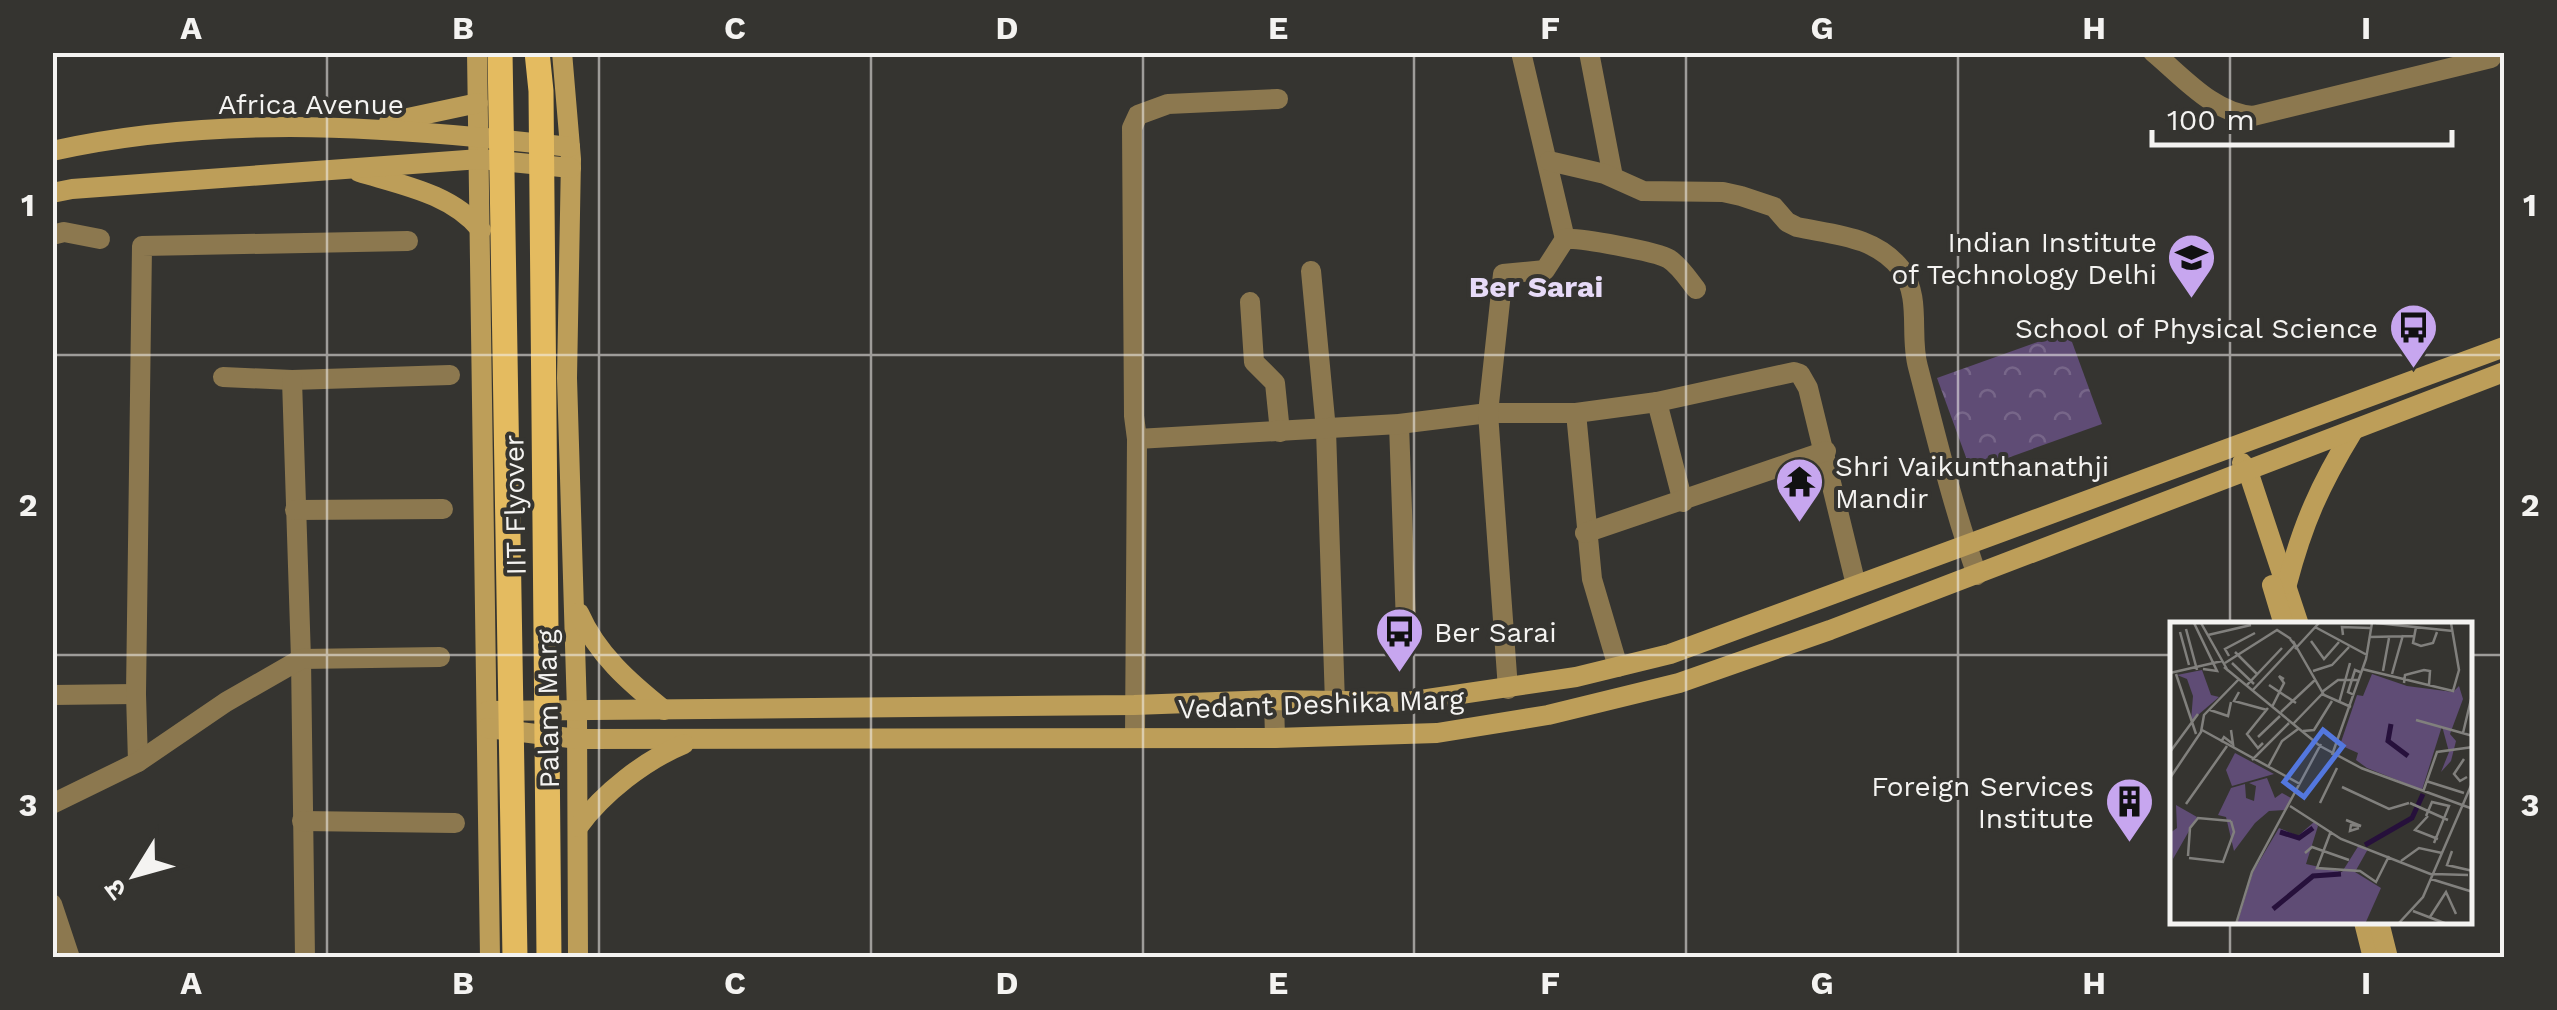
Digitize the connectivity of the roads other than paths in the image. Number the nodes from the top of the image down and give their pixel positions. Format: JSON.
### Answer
{"nodes":[{"id":1,"x":476,"y":52,"type":"edge"},
{"id":2,"x":500,"y":52,"type":"edge"},
{"id":3,"x":536,"y":52,"type":"edge"},
{"id":4,"x":562,"y":52,"type":"edge"},
{"id":5,"x":1521,"y":52,"type":"edge"},
{"id":6,"x":1589,"y":52,"type":"edge"},
{"id":7,"x":2154,"y":52,"type":"edge"},
{"id":8,"x":2491,"y":58,"type":"dead end"},
{"id":9,"x":1278,"y":98,"type":"dead end"},
{"id":10,"x":478,"y":103,"type":"junction"},
{"id":11,"x":362,"y":126,"type":"junction"},
{"id":12,"x":480,"y":137,"type":"junction"},
{"id":13,"x":52,"y":151,"type":"edge"},
{"id":14,"x":480,"y":158,"type":"junction"},
{"id":15,"x":571,"y":158,"type":"junction"},
{"id":16,"x":1549,"y":162,"type":"junction"},
{"id":17,"x":349,"y":168,"type":"junction"},
{"id":18,"x":1613,"y":176,"type":"junction"},
{"id":19,"x":52,"y":193,"type":"edge"},
{"id":20,"x":481,"y":230,"type":"junction"},
{"id":21,"x":52,"y":235,"type":"edge"},
{"id":22,"x":100,"y":238,"type":"dead end"},
{"id":23,"x":1565,"y":239,"type":"junction"},
{"id":24,"x":408,"y":241,"type":"dead end"},
{"id":25,"x":1311,"y":271,"type":"dead end"},
{"id":26,"x":1696,"y":289,"type":"dead end"},
{"id":27,"x":1250,"y":302,"type":"dead end"},
{"id":28,"x":2504,"y":347,"type":"edge"},
{"id":29,"x":2504,"y":372,"type":"edge"},
{"id":30,"x":450,"y":375,"type":"dead end"},
{"id":31,"x":223,"y":377,"type":"dead end"},
{"id":32,"x":292,"y":380,"type":"junction"},
{"id":33,"x":1657,"y":402,"type":"junction"},
{"id":34,"x":1488,"y":413,"type":"junction"},
{"id":35,"x":1576,"y":413,"type":"junction"},
{"id":36,"x":1399,"y":424,"type":"junction"},
{"id":37,"x":1326,"y":430,"type":"junction"},
{"id":38,"x":2354,"y":431,"type":"junction"},
{"id":39,"x":1280,"y":432,"type":"junction"},
{"id":40,"x":1137,"y":438,"type":"junction"},
{"id":41,"x":2233,"y":449,"type":"junction"},
{"id":42,"x":1826,"y":452,"type":"junction"},
{"id":43,"x":2242,"y":473,"type":"junction"},
{"id":44,"x":1683,"y":502,"type":"junction"},
{"id":45,"x":443,"y":509,"type":"dead end"},
{"id":46,"x":295,"y":510,"type":"junction"},
{"id":47,"x":1586,"y":533,"type":"junction"},
{"id":48,"x":1967,"y":546,"type":"junction"},
{"id":49,"x":1977,"y":574,"type":"junction"},
{"id":50,"x":1856,"y":584,"type":"junction"},
{"id":51,"x":2286,"y":586,"type":"junction"},
{"id":52,"x":574,"y":602,"type":"junction"},
{"id":53,"x":2283,"y":622,"type":"edge"},
{"id":54,"x":2299,"y":622,"type":"edge"},
{"id":55,"x":1406,"y":625,"type":"dead end"},
{"id":56,"x":301,"y":658,"type":"junction"},
{"id":57,"x":440,"y":658,"type":"dead end"},
{"id":58,"x":1618,"y":666,"type":"junction"},
{"id":59,"x":1508,"y":689,"type":"junction"},
{"id":60,"x":136,"y":694,"type":"junction"},
{"id":61,"x":52,"y":695,"type":"edge"},
{"id":62,"x":1274,"y":700,"type":"junction"},
{"id":63,"x":1335,"y":703,"type":"junction"},
{"id":64,"x":1134,"y":704,"type":"junction"},
{"id":65,"x":664,"y":710,"type":"junction"},
{"id":66,"x":578,"y":711,"type":"junction"},
{"id":67,"x":487,"y":719,"type":"junction"},
{"id":68,"x":1135,"y":737,"type":"junction"},
{"id":69,"x":1275,"y":738,"type":"junction"},
{"id":70,"x":578,"y":739,"type":"junction"},
{"id":71,"x":695,"y":739,"type":"junction"},
{"id":72,"x":138,"y":762,"type":"junction"},
{"id":73,"x":52,"y":804,"type":"edge"},
{"id":74,"x":302,"y":820,"type":"junction"},
{"id":75,"x":455,"y":823,"type":"dead end"},
{"id":76,"x":578,"y":826,"type":"junction"},
{"id":77,"x":52,"y":904,"type":"edge"},
{"id":78,"x":2365,"y":925,"type":"edge"},
{"id":79,"x":2381,"y":925,"type":"edge"},
{"id":80,"x":578,"y":956,"type":"edge"},
{"id":81,"x":70,"y":958,"type":"edge"},
{"id":82,"x":305,"y":958,"type":"edge"},
{"id":83,"x":490,"y":958,"type":"edge"},
{"id":84,"x":515,"y":958,"type":"edge"},
{"id":85,"x":549,"y":958,"type":"edge"},
{"id":86,"x":2373,"y":958,"type":"edge"},
{"id":87,"x":2388,"y":958,"type":"edge"}],
"edges":[{"from":1,"to":10,"type":"main road"},
{"from":2,"to":84,"type":"main road","name":"IIT Flyover","bridge":true},
{"from":3,"to":85,"type":"main road","name":"IIT Flyover","bridge":true},
{"from":4,"to":15,"type":"main road","name":"Palam Marg"},
{"from":5,"to":16,"type":"street"},
{"from":6,"to":18,"type":"street"},
{"from":7,"to":8,"type":"street"},
{"from":9,"to":40,"type":"street"},
{"from":10,"to":11,"type":"main road"},
{"from":10,"to":12,"type":"main road"},
{"from":11,"to":12,"type":"main road","name":"Africa Avenue"},
{"from":11,"to":13,"type":"main road","name":"Africa Avenue"},
{"from":12,"to":14,"type":"main road"},
{"from":12,"to":15,"type":"main road","name":"Africa Avenue"},
{"from":14,"to":15,"type":"main road"},
{"from":14,"to":17,"type":"main road"},
{"from":14,"to":20,"type":"main road"},
{"from":15,"to":52,"type":"main road","name":"Palam Marg"},
{"from":16,"to":18,"type":"street"},
{"from":16,"to":23,"type":"street"},
{"from":17,"to":19,"type":"main road"},
{"from":17,"to":20,"type":"main road"},
{"from":18,"to":48,"type":"street"},
{"from":20,"to":67,"type":"main road"},
{"from":21,"to":22,"type":"street"},
{"from":23,"to":26,"type":"street"},
{"from":23,"to":34,"type":"street"},
{"from":24,"to":60,"type":"street"},
{"from":25,"to":37,"type":"street"},
{"from":27,"to":39,"type":"street"},
{"from":28,"to":41,"type":"main road","name":"Vedant Deshika Marg"},
{"from":29,"to":38,"type":"main road","name":"Vedant Deshika Marg"},
{"from":30,"to":32,"type":"street"},
{"from":31,"to":32,"type":"street"},
{"from":32,"to":46,"type":"street"},
{"from":33,"to":35,"type":"street"},
{"from":33,"to":42,"type":"street"},
{"from":33,"to":44,"type":"street"},
{"from":34,"to":35,"type":"street"},
{"from":34,"to":36,"type":"street"},
{"from":34,"to":59,"type":"street"},
{"from":35,"to":47,"type":"street"},
{"from":36,"to":37,"type":"street"},
{"from":36,"to":55,"type":"street"},
{"from":37,"to":39,"type":"street"},
{"from":37,"to":63,"type":"street"},
{"from":38,"to":43,"type":"main road","name":"Vedant Deshika Marg"},
{"from":38,"to":51,"type":"main road"},
{"from":39,"to":40,"type":"street"},
{"from":40,"to":64,"type":"street"},
{"from":41,"to":43,"type":"main road"},
{"from":41,"to":48,"type":"main road","name":"Vedant Deshika Marg"},
{"from":42,"to":44,"type":"street"},
{"from":42,"to":50,"type":"street"},
{"from":43,"to":49,"type":"main road","name":"Vedant Deshika Marg"},
{"from":43,"to":51,"type":"main road"},
{"from":43,"to":53,"type":"main road"},
{"from":44,"to":47,"type":"street"},
{"from":45,"to":46,"type":"street"},
{"from":46,"to":56,"type":"street"},
{"from":47,"to":58,"type":"street"},
{"from":48,"to":49,"type":"street"},
{"from":48,"to":50,"type":"main road","name":"Vedant Deshika Marg"},
{"from":49,"to":69,"type":"main road","name":"Vedant Deshika Marg"},
{"from":50,"to":58,"type":"main road","name":"Vedant Deshika Marg"},
{"from":51,"to":54,"type":"main road"},
{"from":52,"to":65,"type":"main road"},
{"from":52,"to":66,"type":"main road","name":"Palam Marg"},
{"from":56,"to":57,"type":"street"},
{"from":56,"to":72,"type":"street"},
{"from":56,"to":74,"type":"street"},
{"from":58,"to":59,"type":"main road","name":"Vedant Deshika Marg"},
{"from":59,"to":63,"type":"main road","name":"Vedant Deshika Marg"},
{"from":60,"to":61,"type":"street"},
{"from":60,"to":72,"type":"street"},
{"from":62,"to":63,"type":"main road","name":"Vedant Deshika Marg"},
{"from":62,"to":64,"type":"main road","name":"Vedant Deshika Marg"},
{"from":62,"to":69,"type":"street"},
{"from":64,"to":65,"type":"main road","name":"Vedant Deshika Marg"},
{"from":64,"to":68,"type":"street"},
{"from":65,"to":66,"type":"main road","name":"Vedant Deshika Marg"},
{"from":66,"to":67,"type":"main road","name":"Vedant Deshika Marg"},
{"from":66,"to":70,"type":"main road","name":"Palam Marg"},
{"from":67,"to":70,"type":"main road","name":"Vedant Deshika Marg"},
{"from":67,"to":83,"type":"main road"},
{"from":68,"to":69,"type":"main road","name":"Vedant Deshika Marg"},
{"from":68,"to":71,"type":"main road","name":"Vedant Deshika Marg"},
{"from":70,"to":71,"type":"main road","name":"Vedant Deshika Marg"},
{"from":70,"to":76,"type":"main road","name":"Palam Marg"},
{"from":71,"to":76,"type":"main road"},
{"from":72,"to":73,"type":"street"},
{"from":74,"to":75,"type":"street"},
{"from":74,"to":82,"type":"street"},
{"from":76,"to":80,"type":"main road","name":"Palam Marg"},
{"from":77,"to":81,"type":"street"},
{"from":78,"to":86,"type":"main road"},
{"from":79,"to":87,"type":"main road"},
{"from":80,"to":83,"type":"main road"}]}
